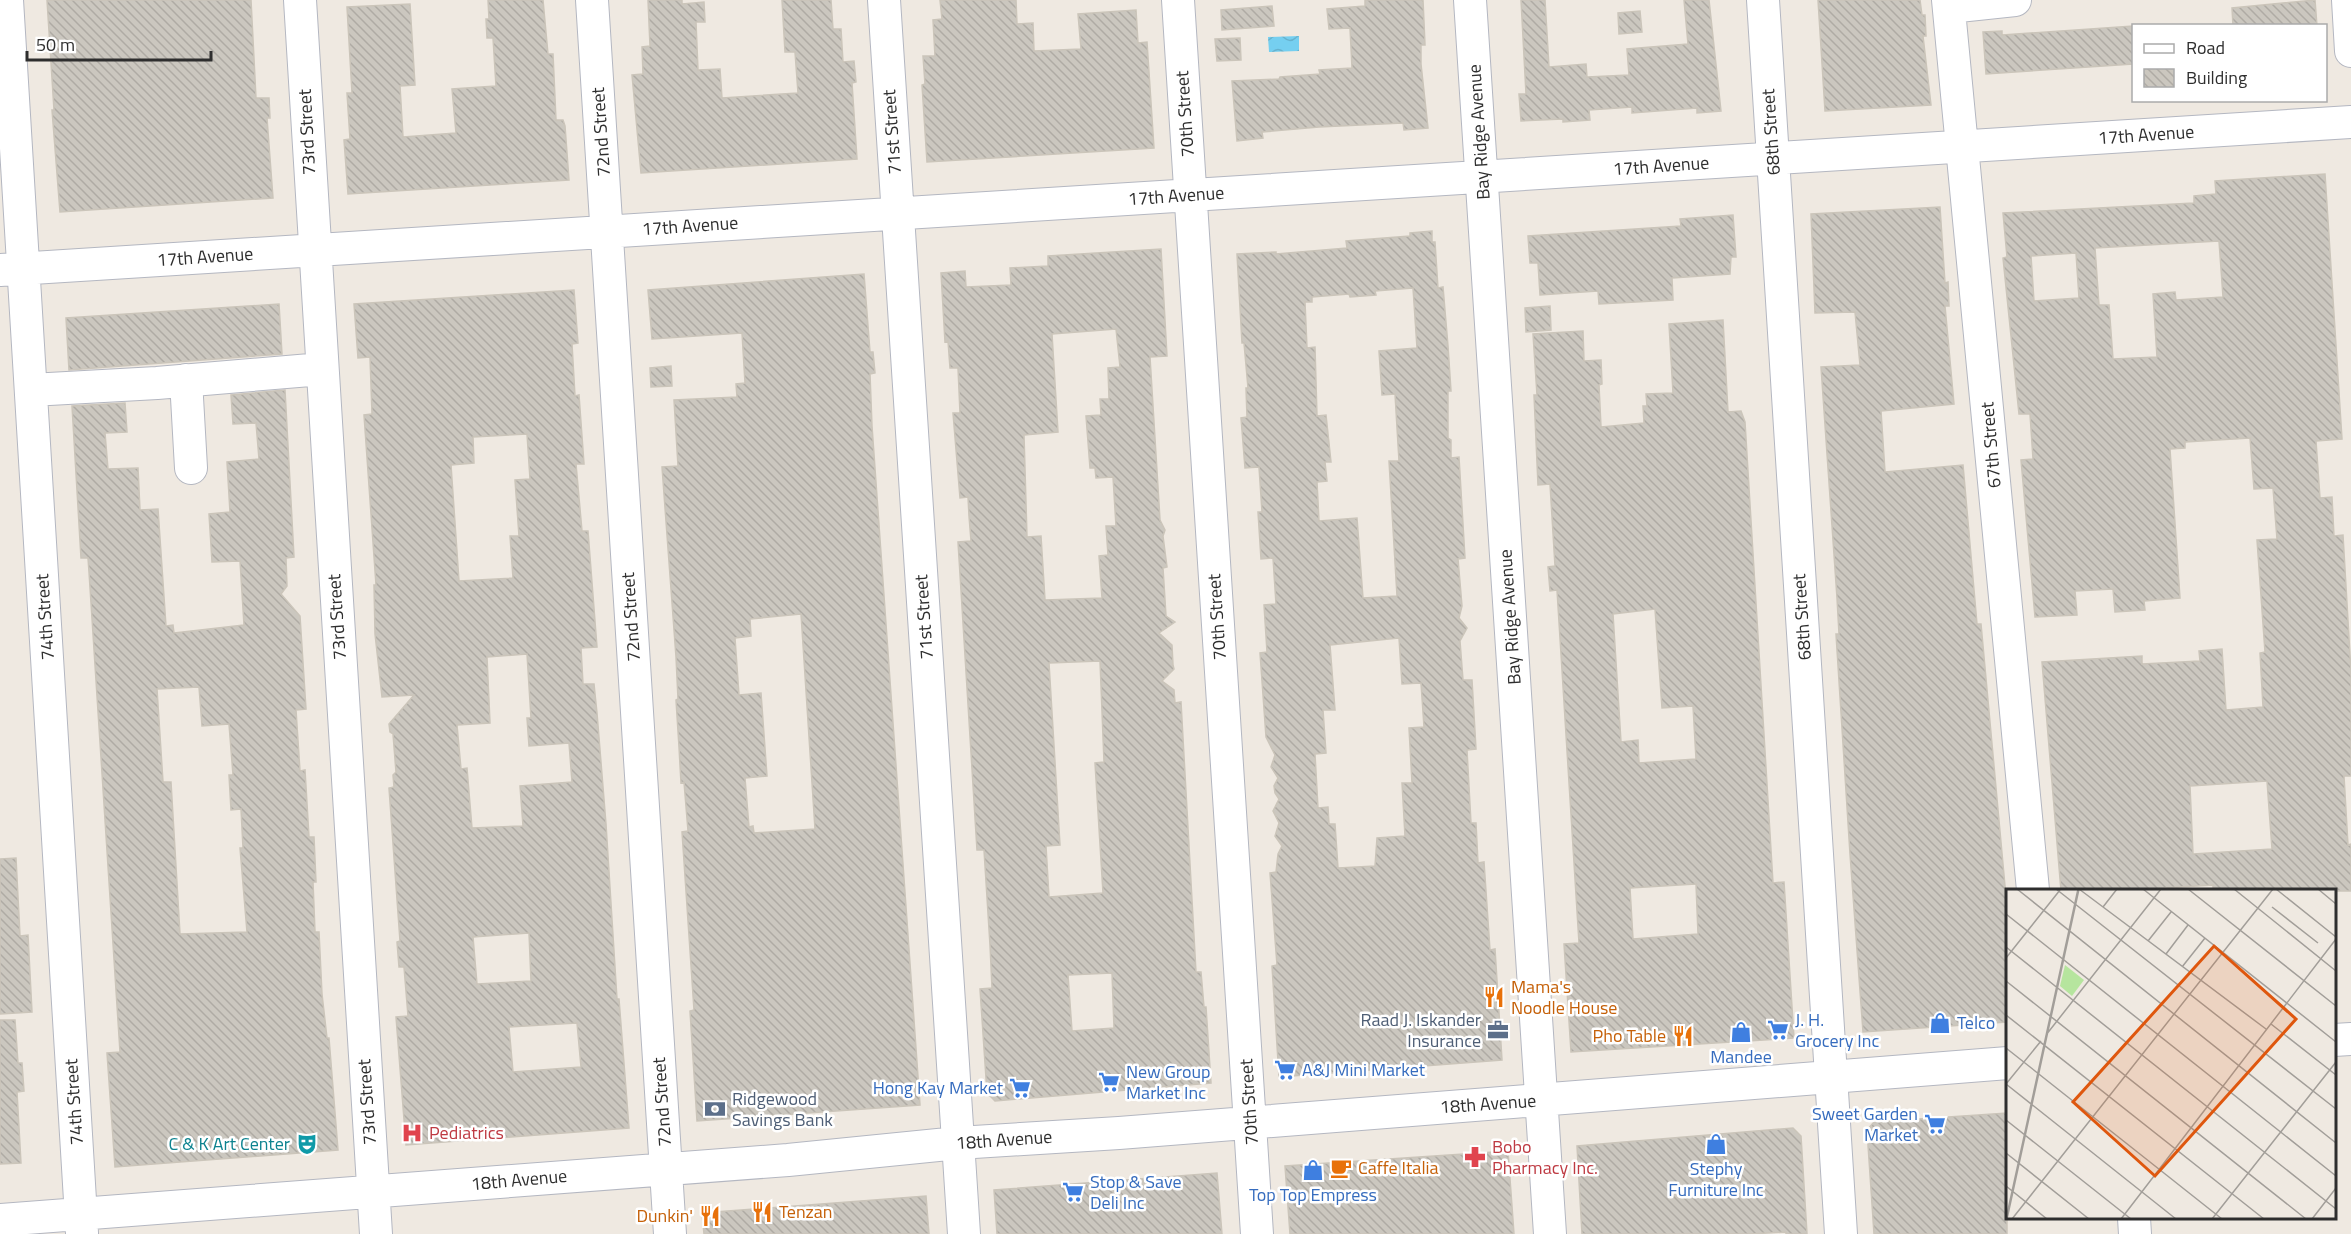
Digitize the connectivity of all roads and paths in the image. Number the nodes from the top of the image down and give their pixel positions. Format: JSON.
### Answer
{"nodes":[{"id":1,"x":7,"y":0,"type":"edge"},
{"id":2,"x":300,"y":0,"type":"edge"},
{"id":3,"x":592,"y":0,"type":"edge"},
{"id":4,"x":884,"y":0,"type":"edge"},
{"id":5,"x":1178,"y":0,"type":"edge"},
{"id":6,"x":1470,"y":0,"type":"edge"},
{"id":7,"x":1763,"y":0,"type":"edge"},
{"id":8,"x":2015,"y":0,"type":"edge"},
{"id":9,"x":2348,"y":0,"type":"edge"},
{"id":10,"x":1949,"y":3,"type":"edge"},
{"id":11,"x":2351,"y":51,"type":"edge"},
{"id":12,"x":2351,"y":122,"type":"edge"},
{"id":13,"x":1963,"y":146,"type":"junction"},
{"id":14,"x":1773,"y":159,"type":"junction"},
{"id":15,"x":1482,"y":178,"type":"junction"},
{"id":16,"x":1190,"y":195,"type":"junction"},
{"id":17,"x":897,"y":214,"type":"junction"},
{"id":18,"x":607,"y":232,"type":"junction"},
{"id":19,"x":315,"y":250,"type":"junction"},
{"id":20,"x":12,"y":269,"type":"edge"},
{"id":21,"x":322,"y":369,"type":"junction"},
{"id":22,"x":186,"y":380,"type":"junction"},
{"id":23,"x":31,"y":390,"type":"junction"},
{"id":24,"x":191,"y":468,"type":"dead end"},
{"id":25,"x":2033,"y":889,"type":"edge"},
{"id":26,"x":2351,"y":1039,"type":"edge"},
{"id":27,"x":2336,"y":1040,"type":"edge"},
{"id":28,"x":2006,"y":1063,"type":"edge"},
{"id":29,"x":1831,"y":1077,"type":"junction"},
{"id":30,"x":1542,"y":1100,"type":"junction"},
{"id":31,"x":1250,"y":1122,"type":"junction"},
{"id":32,"x":958,"y":1143,"type":"junction"},
{"id":33,"x":666,"y":1169,"type":"junction"},
{"id":34,"x":373,"y":1192,"type":"junction"},
{"id":35,"x":2134,"y":1219,"type":"edge"},
{"id":36,"x":0,"y":1220,"type":"edge"},
{"id":37,"x":82,"y":1224,"type":"edge"},
{"id":38,"x":376,"y":1234,"type":"edge"},
{"id":39,"x":670,"y":1234,"type":"edge"},
{"id":40,"x":964,"y":1234,"type":"edge"},
{"id":41,"x":1257,"y":1234,"type":"edge"},
{"id":42,"x":1550,"y":1234,"type":"edge"},
{"id":43,"x":1841,"y":1234,"type":"edge"},
{"id":44,"x":2135,"y":1234,"type":"edge"}],
"edges":[{"from":1,"to":20,"type":"street","name":"74th Street"},
{"from":2,"to":19,"type":"street","name":"73rd Street"},
{"from":3,"to":18,"type":"street","name":"72nd Street"},
{"from":4,"to":17,"type":"street","name":"71st Street"},
{"from":5,"to":16,"type":"street","name":"70th Street"},
{"from":6,"to":15,"type":"street","name":"Bay Ridge Avenue"},
{"from":7,"to":14,"type":"street","name":"68th Street"},
{"from":8,"to":10,"type":"street"},
{"from":9,"to":11,"type":"street"},
{"from":10,"to":13,"type":"street","name":"67th Street"},
{"from":12,"to":13,"type":"street","name":"17th Avenue"},
{"from":13,"to":14,"type":"street","name":"17th Avenue"},
{"from":13,"to":25,"type":"street","name":"67th Street"},
{"from":14,"to":15,"type":"street","name":"17th Avenue"},
{"from":14,"to":29,"type":"street","name":"68th Street"},
{"from":15,"to":16,"type":"street","name":"17th Avenue"},
{"from":15,"to":30,"type":"street","name":"Bay Ridge Avenue"},
{"from":16,"to":17,"type":"street","name":"17th Avenue"},
{"from":16,"to":31,"type":"street","name":"70th Street"},
{"from":17,"to":18,"type":"street","name":"17th Avenue"},
{"from":17,"to":32,"type":"street","name":"71st Street"},
{"from":18,"to":19,"type":"street","name":"17th Avenue"},
{"from":18,"to":33,"type":"street","name":"72nd Street"},
{"from":19,"to":20,"type":"street","name":"17th Avenue"},
{"from":19,"to":21,"type":"street","name":"73rd Street"},
{"from":20,"to":23,"type":"street","name":"74th Street"},
{"from":21,"to":22,"type":"street"},
{"from":21,"to":34,"type":"street","name":"73rd Street"},
{"from":22,"to":23,"type":"street"},
{"from":22,"to":24,"type":"street"},
{"from":23,"to":37,"type":"street","name":"74th Street"},
{"from":26,"to":27,"type":"street"},
{"from":28,"to":29,"type":"street","name":"18th Avenue"},
{"from":29,"to":30,"type":"street","name":"18th Avenue"},
{"from":29,"to":43,"type":"street","name":"68th Street"},
{"from":30,"to":31,"type":"street","name":"18th Avenue"},
{"from":30,"to":42,"type":"street","name":"Bay Ridge Avenue"},
{"from":31,"to":32,"type":"street","name":"18th Avenue"},
{"from":31,"to":41,"type":"street","name":"70th Street"},
{"from":32,"to":33,"type":"street","name":"18th Avenue"},
{"from":32,"to":40,"type":"street","name":"71st Street"},
{"from":33,"to":34,"type":"street","name":"18th Avenue"},
{"from":33,"to":39,"type":"street","name":"72nd Street"},
{"from":34,"to":37,"type":"street","name":"18th Avenue"},
{"from":34,"to":38,"type":"street","name":"73rd Street"},
{"from":35,"to":44,"type":"street"},
{"from":36,"to":37,"type":"street","name":"18th Avenue"}]}
